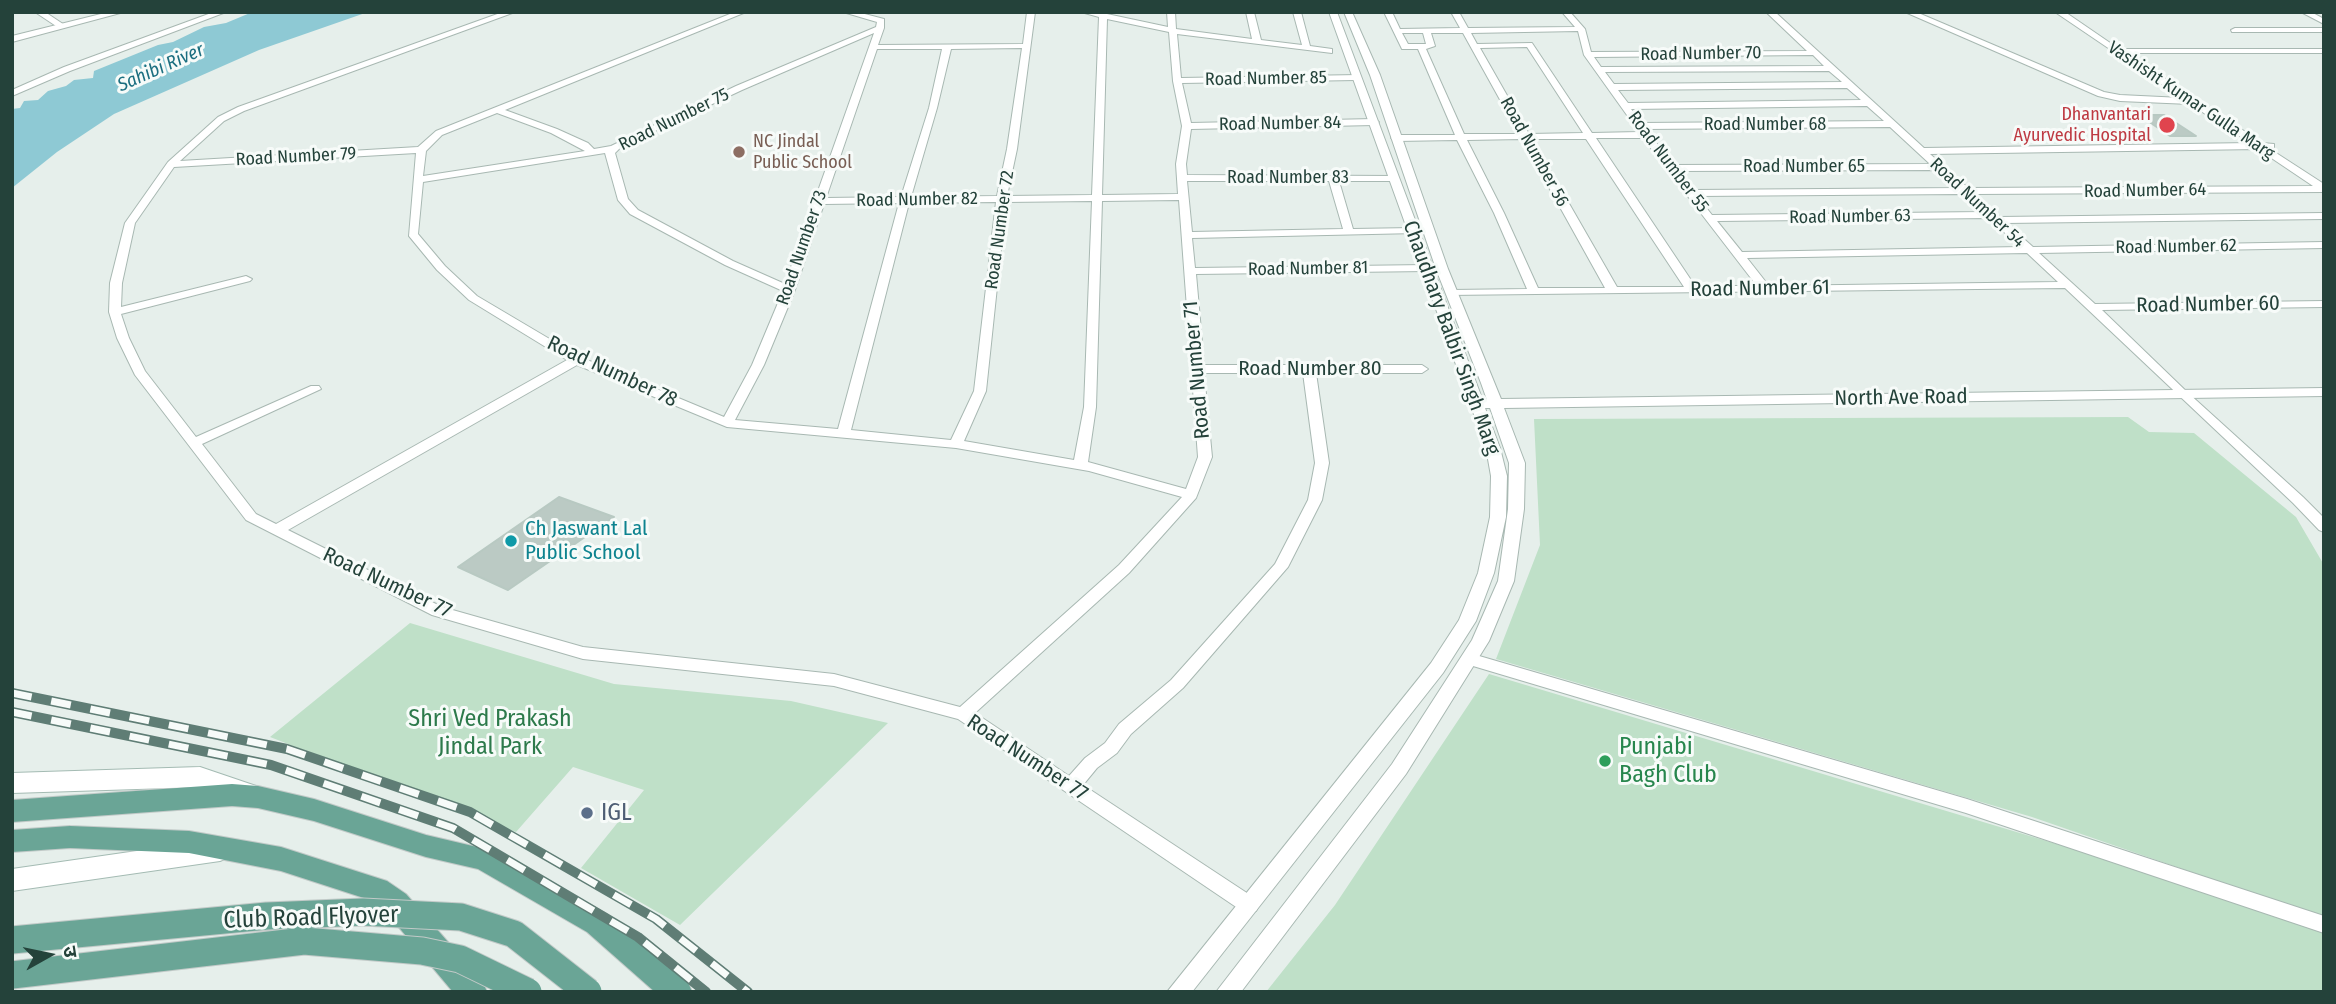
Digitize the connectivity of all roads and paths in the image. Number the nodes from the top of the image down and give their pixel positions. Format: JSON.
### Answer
{"nodes":[{"id":1,"x":39,"y":12,"type":"edge"},
{"id":2,"x":106,"y":12,"type":"edge"},
{"id":3,"x":120,"y":12,"type":"edge"},
{"id":4,"x":222,"y":12,"type":"edge"},
{"id":5,"x":511,"y":12,"type":"edge"},
{"id":6,"x":742,"y":12,"type":"edge"},
{"id":7,"x":847,"y":12,"type":"edge"},
{"id":8,"x":1031,"y":12,"type":"edge"},
{"id":9,"x":1085,"y":12,"type":"edge"},
{"id":10,"x":1171,"y":12,"type":"edge"},
{"id":11,"x":1250,"y":12,"type":"edge"},
{"id":12,"x":1297,"y":12,"type":"edge"},
{"id":13,"x":1334,"y":12,"type":"edge"},
{"id":14,"x":1349,"y":12,"type":"edge"},
{"id":15,"x":1388,"y":12,"type":"edge"},
{"id":16,"x":1455,"y":12,"type":"edge"},
{"id":17,"x":1566,"y":12,"type":"edge"},
{"id":18,"x":1770,"y":12,"type":"edge"},
{"id":19,"x":1909,"y":12,"type":"edge"},
{"id":20,"x":2059,"y":12,"type":"edge"},
{"id":21,"x":2071,"y":12,"type":"edge"},
{"id":22,"x":2305,"y":12,"type":"edge"},
{"id":23,"x":1103,"y":15,"type":"edge"},
{"id":24,"x":2324,"y":22,"type":"edge"},
{"id":25,"x":59,"y":24,"type":"junction"},
{"id":26,"x":880,"y":27,"type":"junction"},
{"id":27,"x":1581,"y":29,"type":"junction"},
{"id":28,"x":1426,"y":30,"type":"junction"},
{"id":29,"x":1465,"y":30,"type":"junction"},
{"id":30,"x":2235,"y":30,"type":"dead end"},
{"id":31,"x":2251,"y":30,"type":"junction"},
{"id":32,"x":2302,"y":30,"type":"junction"},
{"id":33,"x":2324,"y":30,"type":"edge"},
{"id":34,"x":1172,"y":31,"type":"junction"},
{"id":35,"x":1396,"y":31,"type":"junction"},
{"id":36,"x":12,"y":37,"type":"edge"},
{"id":37,"x":2316,"y":38,"type":"dead end"},
{"id":38,"x":1257,"y":42,"type":"junction"},
{"id":39,"x":1026,"y":46,"type":"junction"},
{"id":40,"x":1474,"y":46,"type":"junction"},
{"id":41,"x":873,"y":47,"type":"junction"},
{"id":42,"x":947,"y":47,"type":"junction"},
{"id":43,"x":1307,"y":48,"type":"junction"},
{"id":44,"x":1422,"y":49,"type":"junction"},
{"id":45,"x":1329,"y":51,"type":"dead end"},
{"id":46,"x":2121,"y":51,"type":"junction"},
{"id":47,"x":2289,"y":51,"type":"junction"},
{"id":48,"x":2324,"y":51,"type":"edge"},
{"id":49,"x":1813,"y":53,"type":"junction"},
{"id":50,"x":1588,"y":55,"type":"junction"},
{"id":51,"x":1830,"y":68,"type":"junction"},
{"id":52,"x":1600,"y":70,"type":"junction"},
{"id":53,"x":1356,"y":77,"type":"junction"},
{"id":54,"x":1177,"y":80,"type":"junction"},
{"id":55,"x":1849,"y":85,"type":"junction"},
{"id":56,"x":1612,"y":87,"type":"junction"},
{"id":57,"x":12,"y":93,"type":"edge"},
{"id":58,"x":2190,"y":102,"type":"junction"},
{"id":59,"x":1868,"y":103,"type":"junction"},
{"id":60,"x":1626,"y":106,"type":"junction"},
{"id":61,"x":495,"y":109,"type":"junction"},
{"id":62,"x":1374,"y":122,"type":"junction"},
{"id":63,"x":1891,"y":124,"type":"junction"},
{"id":64,"x":1187,"y":127,"type":"junction"},
{"id":65,"x":1643,"y":130,"type":"junction"},
{"id":66,"x":1589,"y":135,"type":"junction"},
{"id":67,"x":1460,"y":136,"type":"junction"},
{"id":68,"x":1524,"y":136,"type":"junction"},
{"id":69,"x":1396,"y":138,"type":"junction"},
{"id":70,"x":2258,"y":146,"type":"junction"},
{"id":71,"x":2271,"y":146,"type":"junction"},
{"id":72,"x":612,"y":149,"type":"junction"},
{"id":73,"x":421,"y":150,"type":"junction"},
{"id":74,"x":591,"y":151,"type":"junction"},
{"id":75,"x":1921,"y":151,"type":"junction"},
{"id":76,"x":171,"y":164,"type":"junction"},
{"id":77,"x":1937,"y":167,"type":"junction"},
{"id":78,"x":1670,"y":168,"type":"junction"},
{"id":79,"x":1182,"y":178,"type":"junction"},
{"id":80,"x":1333,"y":178,"type":"junction"},
{"id":81,"x":1394,"y":178,"type":"junction"},
{"id":82,"x":418,"y":180,"type":"junction"},
{"id":83,"x":2324,"y":180,"type":"edge"},
{"id":84,"x":2324,"y":189,"type":"edge"},
{"id":85,"x":1690,"y":192,"type":"junction"},
{"id":86,"x":1967,"y":193,"type":"junction"},
{"id":87,"x":1184,"y":197,"type":"junction"},
{"id":88,"x":1095,"y":198,"type":"junction"},
{"id":89,"x":1001,"y":199,"type":"junction"},
{"id":90,"x":905,"y":200,"type":"junction"},
{"id":91,"x":818,"y":201,"type":"junction"},
{"id":92,"x":2324,"y":216,"type":"edge"},
{"id":93,"x":1710,"y":218,"type":"junction"},
{"id":94,"x":1993,"y":218,"type":"junction"},
{"id":95,"x":1413,"y":230,"type":"junction"},
{"id":96,"x":1349,"y":232,"type":"junction"},
{"id":97,"x":1186,"y":235,"type":"junction"},
{"id":98,"x":2324,"y":244,"type":"edge"},
{"id":99,"x":2028,"y":250,"type":"junction"},
{"id":100,"x":1738,"y":255,"type":"junction"},
{"id":101,"x":1427,"y":268,"type":"junction"},
{"id":102,"x":1189,"y":271,"type":"junction"},
{"id":103,"x":246,"y":279,"type":"dead end"},
{"id":104,"x":2068,"y":285,"type":"junction"},
{"id":105,"x":1765,"y":288,"type":"junction"},
{"id":106,"x":789,"y":289,"type":"junction"},
{"id":107,"x":1691,"y":289,"type":"junction"},
{"id":108,"x":1612,"y":291,"type":"junction"},
{"id":109,"x":1534,"y":292,"type":"junction"},
{"id":110,"x":1452,"y":293,"type":"junction"},
{"id":111,"x":2324,"y":304,"type":"edge"},
{"id":112,"x":2092,"y":307,"type":"junction"},
{"id":113,"x":115,"y":312,"type":"junction"},
{"id":114,"x":576,"y":360,"type":"junction"},
{"id":115,"x":1479,"y":360,"type":"junction"},
{"id":116,"x":1461,"y":361,"type":"junction"},
{"id":117,"x":1198,"y":369,"type":"junction"},
{"id":118,"x":1309,"y":369,"type":"junction"},
{"id":119,"x":1422,"y":369,"type":"dead end"},
{"id":120,"x":315,"y":389,"type":"dead end"},
{"id":121,"x":2324,"y":392,"type":"edge"},
{"id":122,"x":2187,"y":399,"type":"junction"},
{"id":123,"x":2324,"y":402,"type":"edge"},
{"id":124,"x":1479,"y":408,"type":"junction"},
{"id":125,"x":1497,"y":408,"type":"junction"},
{"id":126,"x":727,"y":423,"type":"junction"},
{"id":127,"x":844,"y":433,"type":"junction"},
{"id":128,"x":194,"y":443,"type":"junction"},
{"id":129,"x":956,"y":444,"type":"junction"},
{"id":130,"x":1080,"y":467,"type":"junction"},
{"id":131,"x":1191,"y":495,"type":"junction"},
{"id":132,"x":2324,"y":527,"type":"edge"},
{"id":133,"x":276,"y":530,"type":"junction"},
{"id":134,"x":1469,"y":659,"type":"junction"},
{"id":135,"x":963,"y":714,"type":"junction"},
{"id":136,"x":14,"y":783,"type":"edge"},
{"id":137,"x":1071,"y":786,"type":"junction"},
{"id":138,"x":258,"y":797,"type":"junction"},
{"id":139,"x":12,"y":811,"type":"edge"},
{"id":140,"x":12,"y":841,"type":"edge"},
{"id":141,"x":228,"y":849,"type":"junction"},
{"id":142,"x":24,"y":879,"type":"edge"},
{"id":143,"x":1249,"y":905,"type":"junction"},
{"id":144,"x":2324,"y":925,"type":"edge"},
{"id":145,"x":12,"y":940,"type":"edge"},
{"id":146,"x":12,"y":975,"type":"edge"},
{"id":147,"x":472,"y":992,"type":"edge"},
{"id":148,"x":527,"y":992,"type":"edge"},
{"id":149,"x":588,"y":992,"type":"edge"},
{"id":150,"x":677,"y":992,"type":"edge"},
{"id":151,"x":1178,"y":992,"type":"edge"},
{"id":152,"x":1227,"y":992,"type":"edge"}],
"edges":[{"from":1,"to":25,"type":"street"},
{"from":2,"to":25,"type":"street"},
{"from":3,"to":36,"type":"street"},
{"from":4,"to":57,"type":"street"},
{"from":5,"to":76,"type":"street","name":"Road Number 77"},
{"from":6,"to":61,"type":"street"},
{"from":7,"to":26,"type":"street"},
{"from":8,"to":39,"type":"street","name":"Road Number 72"},
{"from":9,"to":23,"type":"street"},
{"from":10,"to":34,"type":"street","name":"Road Number 71"},
{"from":11,"to":38,"type":"street"},
{"from":12,"to":43,"type":"street"},
{"from":13,"to":53,"type":"street","name":"Chaudhary Balbir Singh Marg"},
{"from":14,"to":69,"type":"street","name":"Chaudhary Balbir Singh Marg"},
{"from":15,"to":35,"type":"street"},
{"from":16,"to":29,"type":"street","name":"Road Number 56"},
{"from":17,"to":27,"type":"street"},
{"from":18,"to":49,"type":"street","name":"Road Number 54"},
{"from":19,"to":58,"type":"street"},
{"from":20,"to":46,"type":"street","name":"Vashisht Kumar Gulla Marg"},
{"from":21,"to":46,"type":"street","name":"Vashisht Kumar Gulla Marg"},
{"from":22,"to":24,"type":"street"},
{"from":23,"to":34,"type":"street"},
{"from":23,"to":88,"type":"street"},
{"from":25,"to":36,"type":"street"},
{"from":26,"to":41,"type":"street","name":"Road Number 73"},
{"from":26,"to":72,"type":"street","name":"Road Number 75"},
{"from":27,"to":29,"type":"street"},
{"from":27,"to":50,"type":"street","name":"Road Number 55"},
{"from":28,"to":29,"type":"street"},
{"from":28,"to":35,"type":"street"},
{"from":28,"to":44,"type":"street"},
{"from":29,"to":40,"type":"street","name":"Road Number 56"},
{"from":30,"to":31,"type":"street"},
{"from":31,"to":32,"type":"street"},
{"from":31,"to":47,"type":"street"},
{"from":32,"to":33,"type":"street"},
{"from":32,"to":37,"type":"street"},
{"from":34,"to":38,"type":"street"},
{"from":34,"to":54,"type":"street","name":"Road Number 71"},
{"from":35,"to":44,"type":"street"},
{"from":38,"to":43,"type":"street"},
{"from":39,"to":42,"type":"street"},
{"from":39,"to":89,"type":"street","name":"Road Number 72"},
{"from":40,"to":66,"type":"street"},
{"from":40,"to":68,"type":"street","name":"Road Number 56"},
{"from":41,"to":42,"type":"street"},
{"from":41,"to":91,"type":"street","name":"Road Number 73"},
{"from":42,"to":90,"type":"street"},
{"from":43,"to":45,"type":"street"},
{"from":44,"to":67,"type":"street"},
{"from":46,"to":47,"type":"street"},
{"from":46,"to":58,"type":"street","name":"Vashisht Kumar Gulla Marg"},
{"from":46,"to":71,"type":"street","name":"Vashisht Kumar Gulla Marg"},
{"from":47,"to":48,"type":"street"},
{"from":49,"to":50,"type":"street","name":"Road Number 70"},
{"from":49,"to":51,"type":"street","name":"Road Number 54"},
{"from":50,"to":52,"type":"street","name":"Road Number 55"},
{"from":51,"to":52,"type":"street"},
{"from":51,"to":55,"type":"street","name":"Road Number 54"},
{"from":52,"to":56,"type":"street","name":"Road Number 55"},
{"from":53,"to":54,"type":"street","name":"Road Number 85"},
{"from":53,"to":62,"type":"street","name":"Chaudhary Balbir Singh Marg"},
{"from":54,"to":64,"type":"street","name":"Road Number 71"},
{"from":55,"to":56,"type":"street"},
{"from":55,"to":59,"type":"street","name":"Road Number 54"},
{"from":56,"to":60,"type":"street","name":"Road Number 55"},
{"from":58,"to":70,"type":"street","name":"Vashisht Kumar Gulla Marg"},
{"from":59,"to":60,"type":"street"},
{"from":59,"to":63,"type":"street","name":"Road Number 54"},
{"from":60,"to":65,"type":"street","name":"Road Number 55"},
{"from":61,"to":73,"type":"street"},
{"from":61,"to":74,"type":"street"},
{"from":62,"to":64,"type":"street","name":"Road Number 84"},
{"from":62,"to":81,"type":"street","name":"Chaudhary Balbir Singh Marg"},
{"from":63,"to":65,"type":"street","name":"Road Number 68"},
{"from":63,"to":75,"type":"street","name":"Road Number 54"},
{"from":64,"to":79,"type":"street","name":"Road Number 71"},
{"from":65,"to":66,"type":"street","name":"Road Number 68"},
{"from":65,"to":78,"type":"street","name":"Road Number 55"},
{"from":66,"to":68,"type":"street","name":"Road Number 68"},
{"from":66,"to":107,"type":"street"},
{"from":67,"to":68,"type":"street","name":"Road Number 68"},
{"from":67,"to":69,"type":"street","name":"Road Number 68"},
{"from":67,"to":109,"type":"street"},
{"from":68,"to":108,"type":"street","name":"Road Number 56"},
{"from":69,"to":110,"type":"street","name":"Chaudhary Balbir Singh Marg"},
{"from":70,"to":71,"type":"street"},
{"from":70,"to":75,"type":"street"},
{"from":70,"to":84,"type":"street","name":"Vashisht Kumar Gulla Marg"},
{"from":71,"to":83,"type":"street","name":"Vashisht Kumar Gulla Marg"},
{"from":72,"to":74,"type":"street"},
{"from":72,"to":106,"type":"street","name":"Road Number 75"},
{"from":73,"to":76,"type":"street","name":"Road Number 79"},
{"from":73,"to":82,"type":"street","name":"Road Number 78"},
{"from":74,"to":82,"type":"street"},
{"from":75,"to":77,"type":"street","name":"Road Number 54"},
{"from":76,"to":113,"type":"street","name":"Road Number 77"},
{"from":77,"to":78,"type":"street","name":"Road Number 65"},
{"from":77,"to":86,"type":"street","name":"Road Number 54"},
{"from":78,"to":85,"type":"street","name":"Road Number 55"},
{"from":79,"to":80,"type":"street","name":"Road Number 83"},
{"from":79,"to":87,"type":"street","name":"Road Number 71"},
{"from":80,"to":81,"type":"street","name":"Road Number 83"},
{"from":80,"to":96,"type":"street"},
{"from":81,"to":95,"type":"street","name":"Chaudhary Balbir Singh Marg"},
{"from":82,"to":114,"type":"street","name":"Road Number 78"},
{"from":84,"to":86,"type":"street","name":"Road Number 64"},
{"from":85,"to":86,"type":"street","name":"Road Number 64"},
{"from":85,"to":93,"type":"street","name":"Road Number 55"},
{"from":86,"to":94,"type":"street","name":"Road Number 54"},
{"from":87,"to":88,"type":"street","name":"Road Number 82"},
{"from":87,"to":97,"type":"street","name":"Road Number 71"},
{"from":88,"to":89,"type":"street","name":"Road Number 82"},
{"from":88,"to":130,"type":"street"},
{"from":89,"to":90,"type":"street","name":"Road Number 82"},
{"from":89,"to":129,"type":"street","name":"Road Number 72"},
{"from":90,"to":91,"type":"street","name":"Road Number 82"},
{"from":90,"to":127,"type":"street"},
{"from":91,"to":106,"type":"street","name":"Road Number 73"},
{"from":92,"to":94,"type":"street","name":"Road Number 63"},
{"from":93,"to":94,"type":"street","name":"Road Number 63"},
{"from":93,"to":100,"type":"street","name":"Road Number 55"},
{"from":94,"to":99,"type":"street","name":"Road Number 54"},
{"from":95,"to":96,"type":"street"},
{"from":95,"to":101,"type":"street","name":"Chaudhary Balbir Singh Marg"},
{"from":96,"to":97,"type":"street"},
{"from":97,"to":102,"type":"street","name":"Road Number 71"},
{"from":98,"to":99,"type":"street","name":"Road Number 62"},
{"from":99,"to":100,"type":"street","name":"Road Number 62"},
{"from":99,"to":104,"type":"street","name":"Road Number 54"},
{"from":100,"to":105,"type":"street","name":"Road Number 55"},
{"from":101,"to":102,"type":"street","name":"Road Number 81"},
{"from":101,"to":116,"type":"street","name":"Chaudhary Balbir Singh Marg"},
{"from":102,"to":117,"type":"street","name":"Road Number 71"},
{"from":103,"to":113,"type":"street"},
{"from":104,"to":105,"type":"street","name":"Road Number 61"},
{"from":104,"to":112,"type":"street","name":"Road Number 54"},
{"from":105,"to":107,"type":"street","name":"Road Number 61"},
{"from":106,"to":126,"type":"street","name":"Road Number 73"},
{"from":107,"to":108,"type":"street","name":"Road Number 61"},
{"from":108,"to":109,"type":"street","name":"Road Number 61"},
{"from":109,"to":110,"type":"street","name":"Road Number 61"},
{"from":110,"to":115,"type":"street","name":"Chaudhary Balbir Singh Marg"},
{"from":111,"to":112,"type":"street","name":"Road Number 60"},
{"from":112,"to":122,"type":"street","name":"Road Number 54"},
{"from":113,"to":128,"type":"street","name":"Road Number 77"},
{"from":114,"to":126,"type":"street","name":"Road Number 78"},
{"from":114,"to":133,"type":"street"},
{"from":115,"to":116,"type":"street"},
{"from":115,"to":125,"type":"street","name":"Chaudhary Balbir Singh Marg"},
{"from":116,"to":124,"type":"street","name":"Chaudhary Balbir Singh Marg"},
{"from":117,"to":118,"type":"street","name":"Road Number 80"},
{"from":117,"to":131,"type":"street","name":"Road Number 71"},
{"from":118,"to":119,"type":"street","name":"Road Number 80"},
{"from":118,"to":137,"type":"street"},
{"from":120,"to":128,"type":"street"},
{"from":121,"to":122,"type":"street"},
{"from":122,"to":123,"type":"street"},
{"from":122,"to":125,"type":"street"},
{"from":122,"to":132,"type":"street","name":"Road Number 54"},
{"from":124,"to":125,"type":"street"},
{"from":124,"to":143,"type":"street","name":"Chaudhary Balbir Singh Marg"},
{"from":125,"to":134,"type":"street","name":"Chaudhary Balbir Singh Marg"},
{"from":126,"to":127,"type":"street","name":"Road Number 78"},
{"from":127,"to":129,"type":"street","name":"Road Number 78"},
{"from":128,"to":133,"type":"street","name":"Road Number 77"},
{"from":129,"to":130,"type":"street","name":"Road Number 78"},
{"from":130,"to":131,"type":"street","name":"Road Number 78"},
{"from":131,"to":135,"type":"street","name":"Road Number 71"},
{"from":133,"to":135,"type":"street","name":"Road Number 77"},
{"from":134,"to":144,"type":"street"},
{"from":134,"to":152,"type":"street","name":"Chaudhary Balbir Singh Marg"},
{"from":135,"to":137,"type":"street","name":"Road Number 77"},
{"from":136,"to":138,"type":"main road"},
{"from":137,"to":143,"type":"street","name":"Road Number 77"},
{"from":138,"to":139,"type":"main road"},
{"from":138,"to":150,"type":"main road"},
{"from":140,"to":141,"type":"main road"},
{"from":141,"to":142,"type":"main road"},
{"from":141,"to":147,"type":"main road"},
{"from":143,"to":151,"type":"street","name":"Chaudhary Balbir Singh Marg"},
{"from":145,"to":149,"type":"main road","name":"Club Road Flyover","bridge":true},
{"from":146,"to":148,"type":"main road","name":"Club Road Flyover","bridge":true}]}
